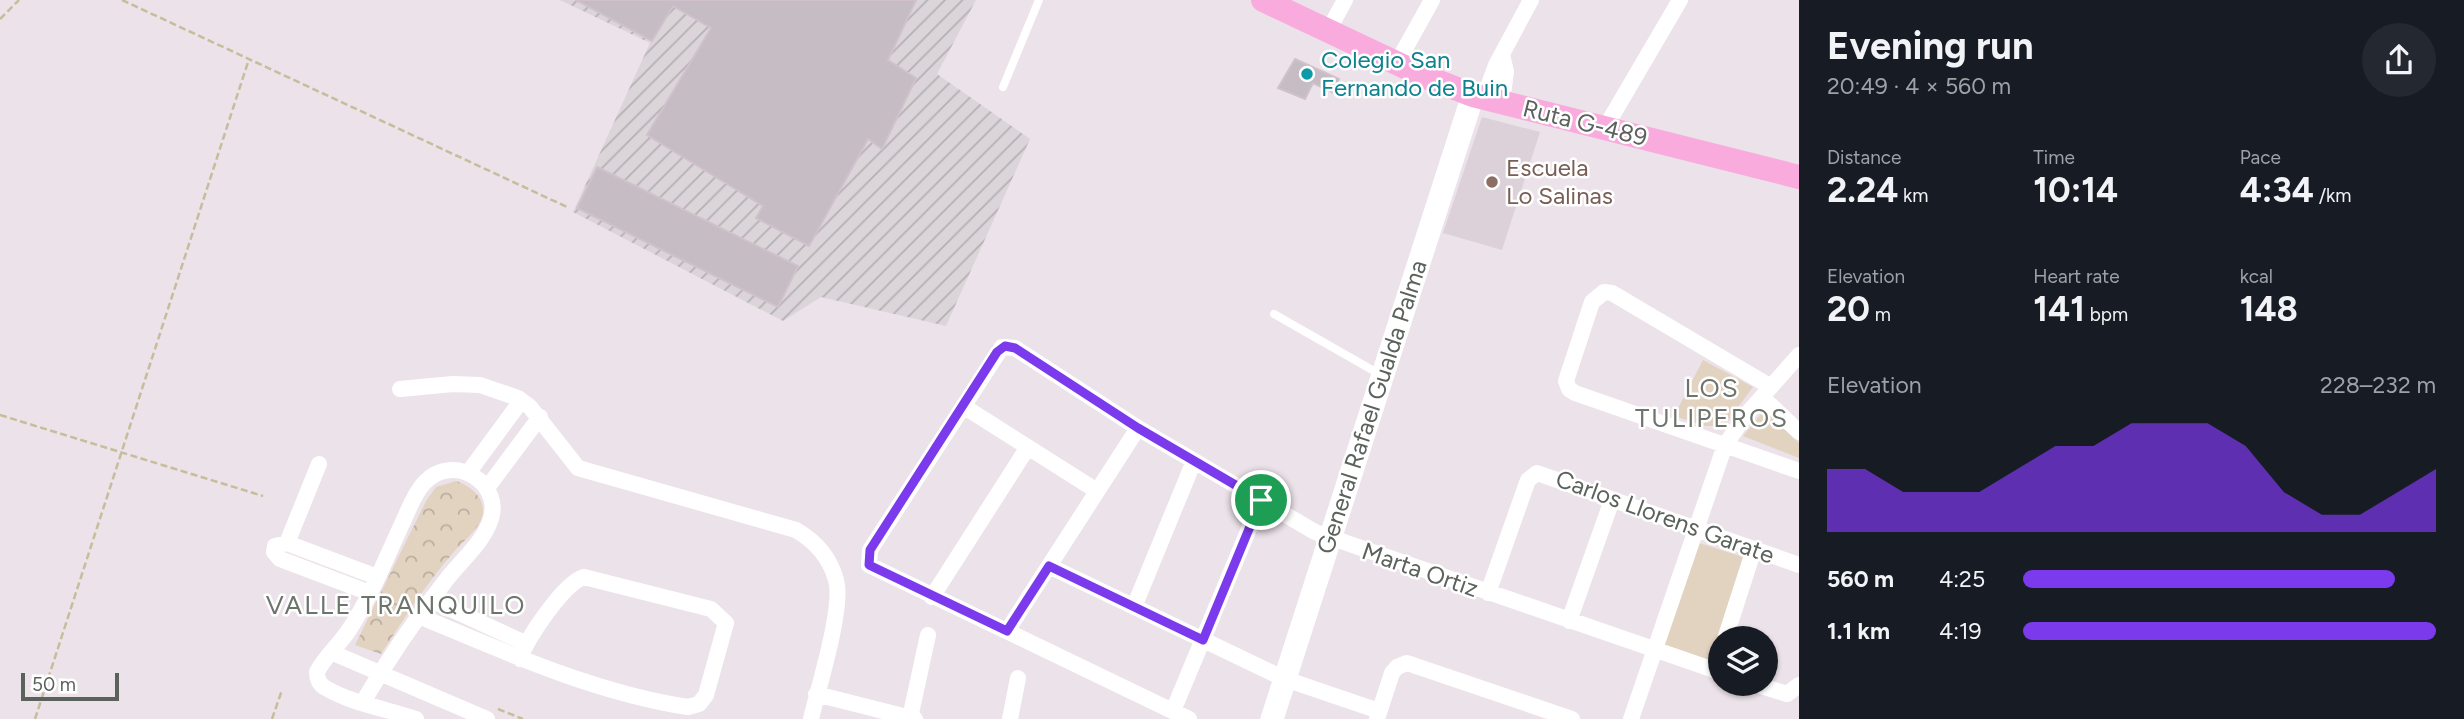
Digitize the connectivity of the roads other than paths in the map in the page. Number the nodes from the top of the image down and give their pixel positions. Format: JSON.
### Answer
{"nodes":[{"id":1,"x":1039,"y":0,"type":"edge"},
{"id":2,"x":1263,"y":0,"type":"edge"},
{"id":3,"x":1345,"y":0,"type":"edge"},
{"id":4,"x":1432,"y":0,"type":"edge"},
{"id":5,"x":1531,"y":0,"type":"edge"},
{"id":6,"x":1680,"y":0,"type":"edge"},
{"id":7,"x":1328,"y":31,"type":"junction"},
{"id":8,"x":1397,"y":63,"type":"junction"},
{"id":9,"x":1003,"y":87,"type":"dead end"},
{"id":10,"x":1486,"y":98,"type":"junction"},
{"id":11,"x":1605,"y":128,"type":"junction"},
{"id":12,"x":1798,"y":180,"type":"edge"},
{"id":13,"x":1274,"y":314,"type":"dead end"},
{"id":14,"x":1799,"y":355,"type":"edge"},
{"id":15,"x":1383,"y":377,"type":"junction"},
{"id":16,"x":400,"y":389,"type":"dead end"},
{"id":17,"x":1767,"y":392,"type":"junction"},
{"id":18,"x":521,"y":401,"type":"junction"},
{"id":19,"x":963,"y":406,"type":"junction"},
{"id":20,"x":540,"y":417,"type":"junction"},
{"id":21,"x":1138,"y":428,"type":"junction"},
{"id":22,"x":1799,"y":432,"type":"edge"},
{"id":23,"x":1725,"y":445,"type":"junction"},
{"id":24,"x":1028,"y":447,"type":"junction"},
{"id":25,"x":1194,"y":461,"type":"junction"},
{"id":26,"x":319,"y":464,"type":"dead end"},
{"id":27,"x":1799,"y":471,"type":"edge"},
{"id":28,"x":468,"y":473,"type":"junction"},
{"id":29,"x":487,"y":488,"type":"junction"},
{"id":30,"x":1097,"y":491,"type":"junction"},
{"id":31,"x":1261,"y":500,"type":"junction"},
{"id":32,"x":1612,"y":500,"type":"junction"},
{"id":33,"x":1695,"y":529,"type":"junction"},
{"id":34,"x":1329,"y":538,"type":"junction"},
{"id":35,"x":287,"y":543,"type":"junction"},
{"id":36,"x":1754,"y":549,"type":"junction"},
{"id":37,"x":1799,"y":565,"type":"edge"},
{"id":38,"x":1049,"y":566,"type":"junction"},
{"id":39,"x":377,"y":577,"type":"junction"},
{"id":40,"x":370,"y":593,"type":"junction"},
{"id":41,"x":1488,"y":593,"type":"junction"},
{"id":42,"x":932,"y":597,"type":"junction"},
{"id":43,"x":431,"y":600,"type":"junction"},
{"id":44,"x":1134,"y":607,"type":"junction"},
{"id":45,"x":419,"y":616,"type":"junction"},
{"id":46,"x":1569,"y":621,"type":"junction"},
{"id":47,"x":1729,"y":626,"type":"edge"},
{"id":48,"x":1007,"y":631,"type":"junction"},
{"id":49,"x":928,"y":635,"type":"dead end"},
{"id":50,"x":1203,"y":640,"type":"junction"},
{"id":51,"x":1654,"y":650,"type":"junction"},
{"id":52,"x":523,"y":651,"type":"junction"},
{"id":53,"x":333,"y":653,"type":"junction"},
{"id":54,"x":1708,"y":668,"type":"edge"},
{"id":55,"x":380,"y":672,"type":"junction"},
{"id":56,"x":1018,"y":678,"type":"dead end"},
{"id":57,"x":1285,"y":679,"type":"junction"},
{"id":58,"x":1795,"y":689,"type":"edge"},
{"id":59,"x":1778,"y":692,"type":"edge"},
{"id":60,"x":816,"y":694,"type":"junction"},
{"id":61,"x":363,"y":702,"type":"junction"},
{"id":62,"x":1173,"y":711,"type":"junction"},
{"id":63,"x":1378,"y":715,"type":"edge"},
{"id":64,"x":913,"y":718,"type":"edge"},
{"id":65,"x":416,"y":719,"type":"edge"},
{"id":66,"x":487,"y":719,"type":"edge"},
{"id":67,"x":811,"y":719,"type":"edge"},
{"id":68,"x":1010,"y":719,"type":"edge"},
{"id":69,"x":1189,"y":719,"type":"edge"},
{"id":70,"x":1272,"y":719,"type":"edge"},
{"id":71,"x":1572,"y":719,"type":"edge"},
{"id":72,"x":1630,"y":719,"type":"edge"}],
"edges":[{"from":1,"to":9,"type":"lane"},
{"from":2,"to":7,"type":"main road","name":"Ruta G-489"},
{"from":3,"to":7,"type":"street"},
{"from":4,"to":8,"type":"street"},
{"from":5,"to":10,"type":"street"},
{"from":6,"to":11,"type":"street"},
{"from":7,"to":8,"type":"main road","name":"Ruta G-489"},
{"from":8,"to":10,"type":"main road","name":"Ruta G-489"},
{"from":10,"to":11,"type":"main road","name":"Ruta G-489"},
{"from":10,"to":15,"type":"main road","name":"General Rafael Gualda Palma"},
{"from":11,"to":12,"type":"main road","name":"Ruta G-489"},
{"from":13,"to":15,"type":"lane"},
{"from":14,"to":17,"type":"street"},
{"from":15,"to":34,"type":"main road","name":"General Rafael Gualda Palma"},
{"from":16,"to":18,"type":"street"},
{"from":17,"to":22,"type":"street"},
{"from":17,"to":23,"type":"street"},
{"from":17,"to":23,"type":"street"},
{"from":18,"to":20,"type":"street"},
{"from":18,"to":28,"type":"street"},
{"from":19,"to":21,"type":"street","name":"Marta Ortiz"},
{"from":19,"to":24,"type":"street"},
{"from":19,"to":42,"type":"street"},
{"from":20,"to":29,"type":"street"},
{"from":20,"to":60,"type":"street"},
{"from":21,"to":25,"type":"street","name":"Marta Ortiz"},
{"from":21,"to":30,"type":"street"},
{"from":23,"to":27,"type":"street"},
{"from":23,"to":33,"type":"street"},
{"from":24,"to":30,"type":"street"},
{"from":24,"to":42,"type":"street"},
{"from":25,"to":31,"type":"street","name":"Marta Ortiz"},
{"from":25,"to":44,"type":"street"},
{"from":26,"to":35,"type":"street"},
{"from":28,"to":29,"type":"street"},
{"from":28,"to":39,"type":"street"},
{"from":29,"to":43,"type":"street"},
{"from":30,"to":38,"type":"street"},
{"from":31,"to":34,"type":"street","name":"Marta Ortiz"},
{"from":31,"to":50,"type":"street"},
{"from":32,"to":33,"type":"street","name":"Carlos Llorens Garate"},
{"from":32,"to":41,"type":"street","name":"Carlos Llorens Garate"},
{"from":32,"to":46,"type":"street"},
{"from":33,"to":36,"type":"street","name":"Carlos Llorens Garate"},
{"from":33,"to":51,"type":"street"},
{"from":34,"to":41,"type":"street","name":"Marta Ortiz"},
{"from":34,"to":57,"type":"main road","name":"General Rafael Gualda Palma"},
{"from":35,"to":39,"type":"street"},
{"from":35,"to":40,"type":"street"},
{"from":36,"to":37,"type":"street","name":"Carlos Llorens Garate"},
{"from":36,"to":47,"type":"street"},
{"from":38,"to":44,"type":"street"},
{"from":38,"to":48,"type":"street"},
{"from":39,"to":40,"type":"street"},
{"from":40,"to":53,"type":"street"},
{"from":41,"to":46,"type":"street","name":"Marta Ortiz"},
{"from":42,"to":48,"type":"street"},
{"from":43,"to":45,"type":"street"},
{"from":43,"to":52,"type":"street"},
{"from":44,"to":50,"type":"street"},
{"from":45,"to":52,"type":"street"},
{"from":45,"to":55,"type":"street"},
{"from":46,"to":51,"type":"street","name":"Marta Ortiz"},
{"from":48,"to":62,"type":"street"},
{"from":49,"to":64,"type":"street"},
{"from":50,"to":57,"type":"street"},
{"from":50,"to":62,"type":"street"},
{"from":51,"to":54,"type":"street","name":"Marta Ortiz"},
{"from":51,"to":72,"type":"street"},
{"from":52,"to":52,"type":"street"},
{"from":53,"to":55,"type":"street"},
{"from":53,"to":61,"type":"street"},
{"from":55,"to":61,"type":"street"},
{"from":55,"to":66,"type":"street"},
{"from":56,"to":68,"type":"street"},
{"from":57,"to":63,"type":"street"},
{"from":57,"to":70,"type":"main road","name":"General Rafael Gualda Palma"},
{"from":58,"to":59,"type":"street"},
{"from":60,"to":64,"type":"street"},
{"from":60,"to":67,"type":"street"},
{"from":61,"to":65,"type":"street"},
{"from":62,"to":69,"type":"street"},
{"from":63,"to":71,"type":"street"}]}
